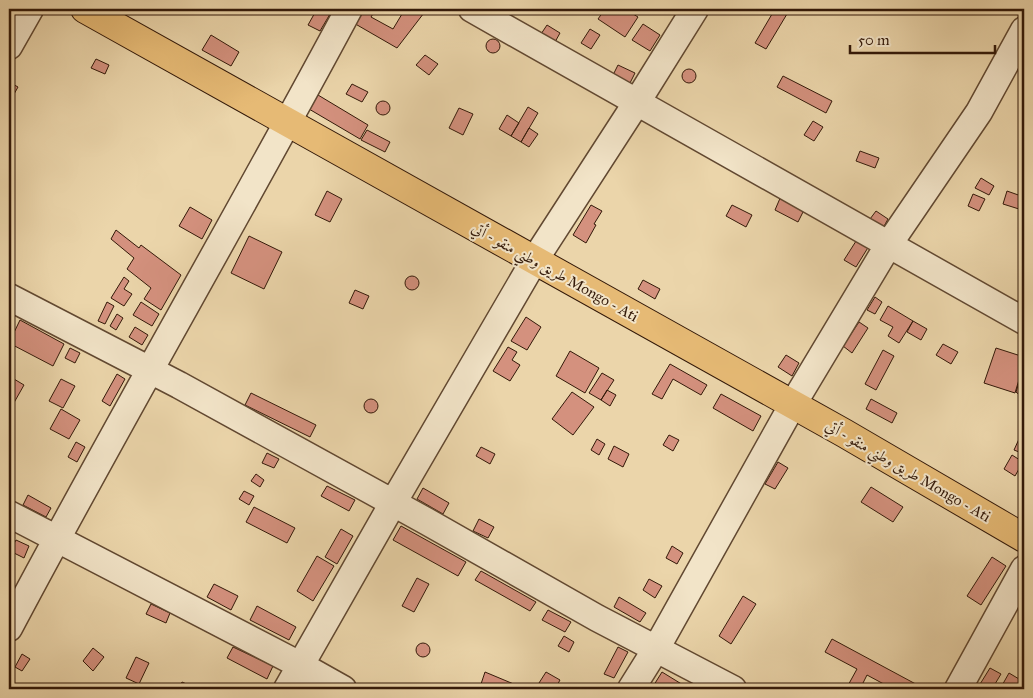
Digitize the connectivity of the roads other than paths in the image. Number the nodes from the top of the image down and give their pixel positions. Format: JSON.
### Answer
{"nodes":[{"id":1,"x":30,"y":9,"type":"edge"},
{"id":2,"x":85,"y":9,"type":"edge"},
{"id":3,"x":349,"y":9,"type":"edge"},
{"id":4,"x":472,"y":9,"type":"edge"},
{"id":5,"x":694,"y":9,"type":"edge"},
{"id":6,"x":1024,"y":30,"type":"edge"},
{"id":7,"x":9,"y":46,"type":"edge"},
{"id":8,"x":637,"y":102,"type":"junction"},
{"id":9,"x":288,"y":123,"type":"junction"},
{"id":10,"x":889,"y":244,"type":"junction"},
{"id":11,"x":534,"y":261,"type":"junction"},
{"id":12,"x":9,"y":297,"type":"edge"},
{"id":13,"x":1024,"y":321,"type":"edge"},
{"id":14,"x":149,"y":370,"type":"junction"},
{"id":15,"x":794,"y":404,"type":"junction"},
{"id":16,"x":393,"y":503,"type":"junction"},
{"id":17,"x":9,"y":514,"type":"edge"},
{"id":18,"x":1024,"y":538,"type":"edge"},
{"id":19,"x":56,"y":539,"type":"junction"},
{"id":20,"x":1024,"y":569,"type":"edge"},
{"id":21,"x":9,"y":628,"type":"edge"},
{"id":22,"x":656,"y":649,"type":"junction"},
{"id":23,"x":302,"y":666,"type":"junction"},
{"id":24,"x":287,"y":689,"type":"edge"},
{"id":25,"x":344,"y":689,"type":"edge"},
{"id":26,"x":631,"y":689,"type":"edge"},
{"id":27,"x":732,"y":689,"type":"edge"},
{"id":28,"x":958,"y":689,"type":"edge"}],
"edges":[{"from":1,"to":7,"type":"street"},
{"from":2,"to":9,"type":"main road","name":"طريق وطني منقو - أتي Mongo - Ati"},
{"from":3,"to":9,"type":"street"},
{"from":4,"to":8,"type":"street"},
{"from":5,"to":8,"type":"street"},
{"from":6,"to":10,"type":"street"},
{"from":8,"to":10,"type":"street"},
{"from":8,"to":11,"type":"street"},
{"from":9,"to":11,"type":"main road","name":"طريق وطني منقو - أتي Mongo - Ati"},
{"from":9,"to":14,"type":"street"},
{"from":10,"to":13,"type":"street"},
{"from":10,"to":15,"type":"street"},
{"from":11,"to":15,"type":"main road","name":"طريق وطني منقو - أتي Mongo - Ati"},
{"from":11,"to":16,"type":"street"},
{"from":12,"to":14,"type":"street"},
{"from":14,"to":16,"type":"street"},
{"from":14,"to":19,"type":"street"},
{"from":15,"to":18,"type":"main road","name":"طريق وطني منقو - أتي Mongo - Ati"},
{"from":15,"to":22,"type":"street"},
{"from":16,"to":22,"type":"street"},
{"from":16,"to":23,"type":"street"},
{"from":17,"to":19,"type":"street"},
{"from":19,"to":21,"type":"street"},
{"from":19,"to":23,"type":"street"},
{"from":20,"to":28,"type":"street"},
{"from":22,"to":26,"type":"street"},
{"from":22,"to":27,"type":"street"},
{"from":23,"to":24,"type":"street"},
{"from":23,"to":25,"type":"street"}]}
